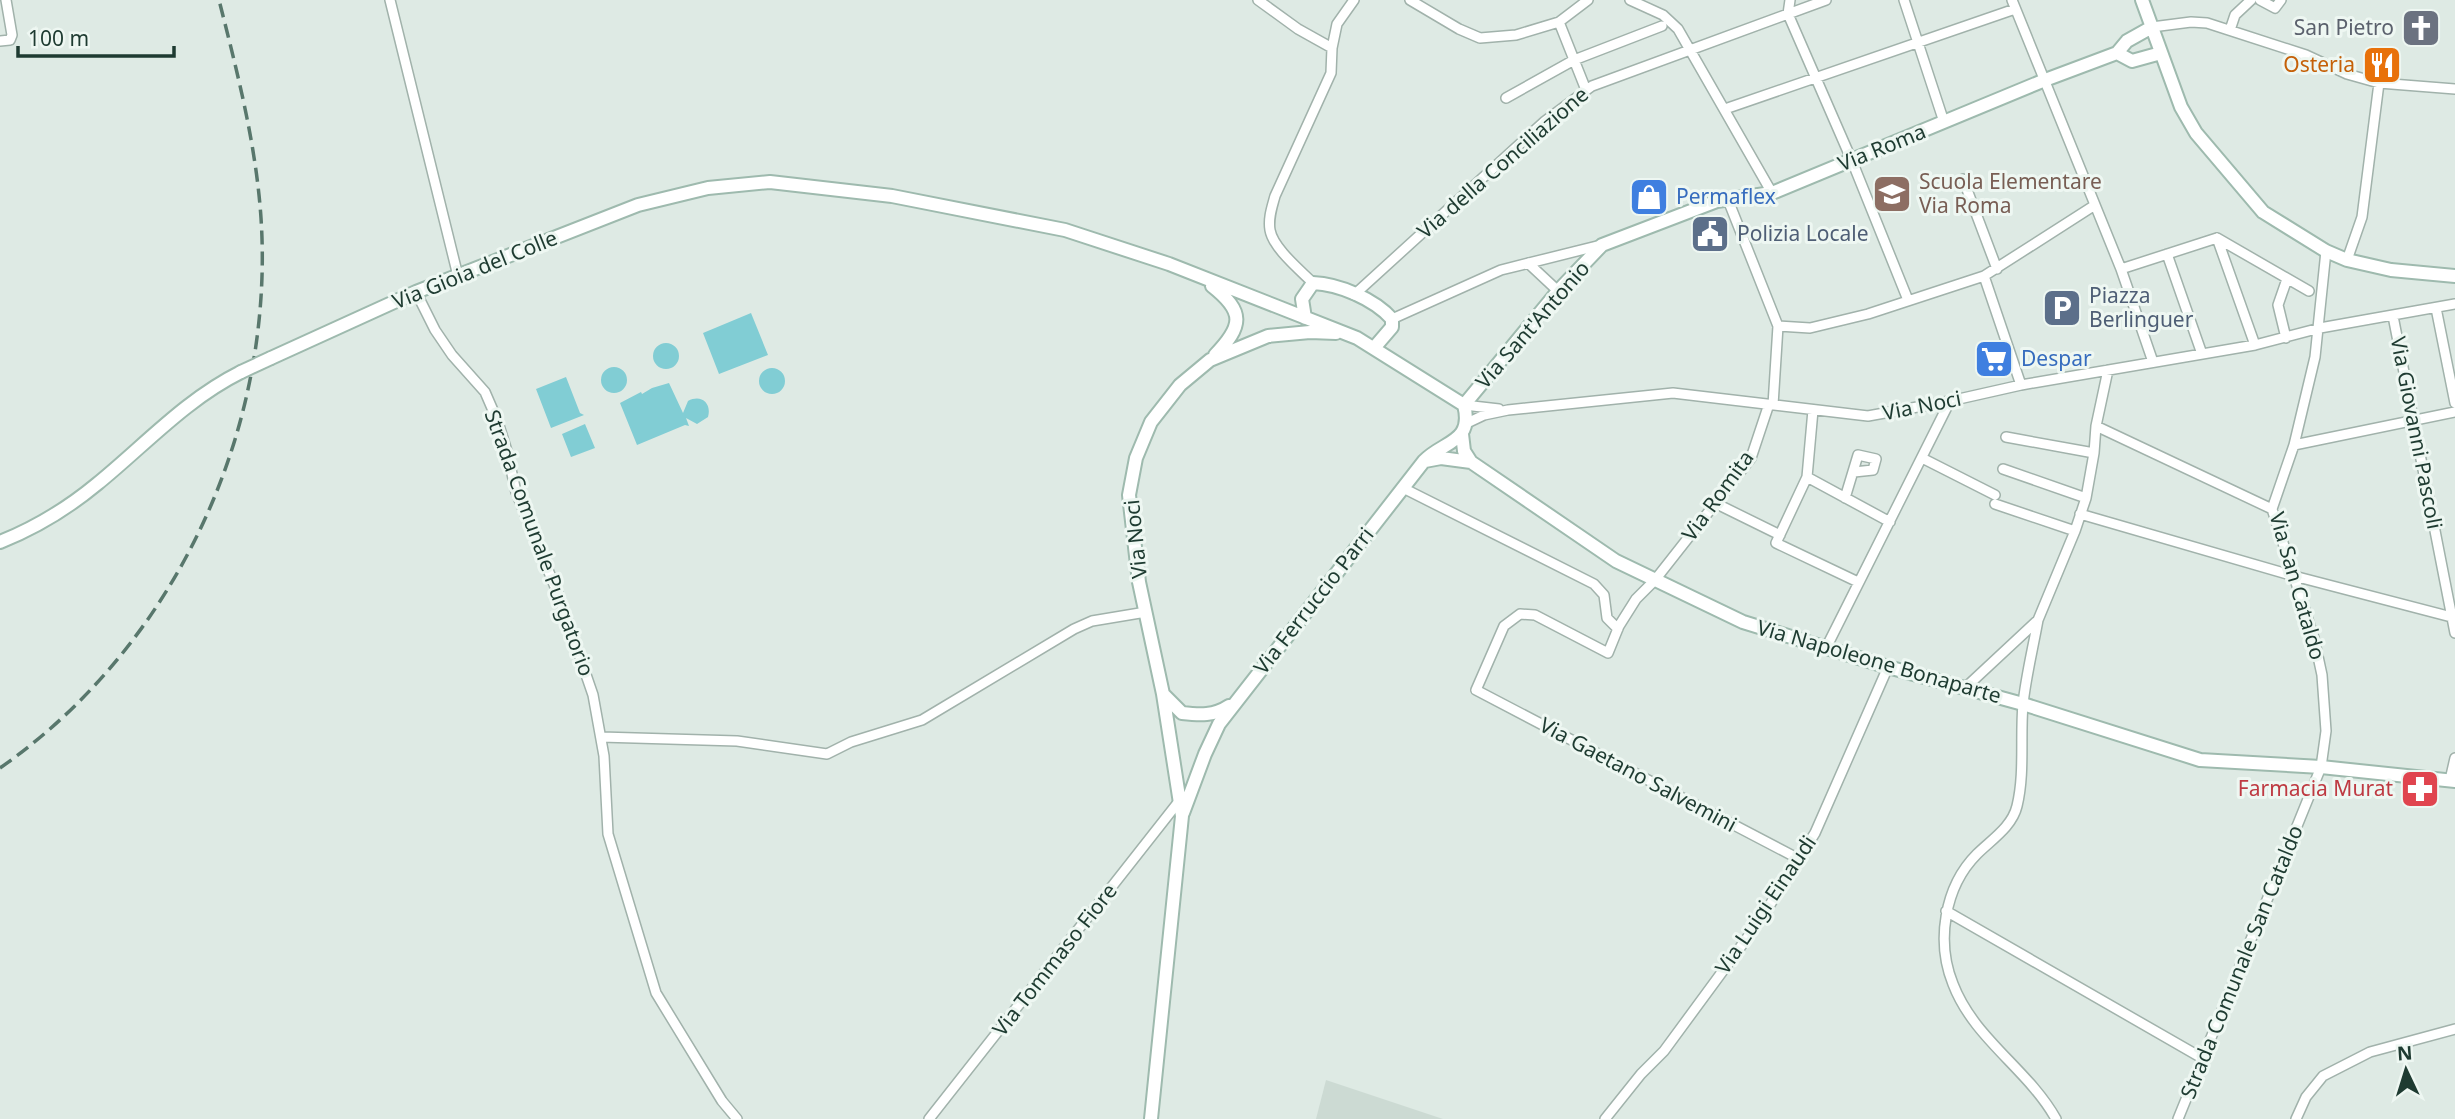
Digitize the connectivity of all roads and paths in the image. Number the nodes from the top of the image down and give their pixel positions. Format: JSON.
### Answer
{"nodes":[{"id":1,"x":6,"y":0,"type":"edge"},
{"id":2,"x":390,"y":0,"type":"edge"},
{"id":3,"x":1258,"y":0,"type":"edge"},
{"id":4,"x":1354,"y":0,"type":"edge"},
{"id":5,"x":1410,"y":0,"type":"edge"},
{"id":6,"x":1588,"y":0,"type":"edge"},
{"id":7,"x":1630,"y":0,"type":"edge"},
{"id":8,"x":1790,"y":0,"type":"edge"},
{"id":9,"x":1826,"y":0,"type":"edge"},
{"id":10,"x":1904,"y":0,"type":"edge"},
{"id":11,"x":2142,"y":0,"type":"edge"},
{"id":12,"x":2250,"y":0,"type":"edge"},
{"id":13,"x":2260,"y":0,"type":"edge"},
{"id":14,"x":2281,"y":0,"type":"edge"},
{"id":15,"x":2014,"y":4,"type":"edge"},
{"id":16,"x":1788,"y":13,"type":"junction"},
{"id":17,"x":1559,"y":22,"type":"junction"},
{"id":18,"x":1662,"y":26,"type":"dead end"},
{"id":19,"x":2152,"y":27,"type":"junction"},
{"id":20,"x":2230,"y":30,"type":"junction"},
{"id":21,"x":0,"y":41,"type":"edge"},
{"id":22,"x":1918,"y":42,"type":"junction"},
{"id":23,"x":1332,"y":48,"type":"junction"},
{"id":24,"x":1689,"y":51,"type":"junction"},
{"id":25,"x":2117,"y":53,"type":"junction"},
{"id":26,"x":2161,"y":53,"type":"junction"},
{"id":27,"x":1574,"y":60,"type":"junction"},
{"id":28,"x":1815,"y":76,"type":"junction"},
{"id":29,"x":2045,"y":80,"type":"junction"},
{"id":30,"x":2379,"y":83,"type":"junction"},
{"id":31,"x":2455,"y":89,"type":"edge"},
{"id":32,"x":1586,"y":90,"type":"junction"},
{"id":33,"x":1506,"y":99,"type":"dead end"},
{"id":34,"x":1724,"y":110,"type":"junction"},
{"id":35,"x":1944,"y":122,"type":"junction"},
{"id":36,"x":1852,"y":161,"type":"junction"},
{"id":37,"x":1964,"y":179,"type":"dead end"},
{"id":38,"x":1772,"y":193,"type":"junction"},
{"id":39,"x":1728,"y":200,"type":"junction"},
{"id":40,"x":2095,"y":205,"type":"junction"},
{"id":41,"x":2217,"y":238,"type":"junction"},
{"id":42,"x":1602,"y":245,"type":"junction"},
{"id":43,"x":2326,"y":251,"type":"junction"},
{"id":44,"x":2167,"y":254,"type":"junction"},
{"id":45,"x":2347,"y":260,"type":"junction"},
{"id":46,"x":1528,"y":263,"type":"junction"},
{"id":47,"x":2121,"y":269,"type":"junction"},
{"id":48,"x":1997,"y":270,"type":"junction"},
{"id":49,"x":1198,"y":275,"type":"junction"},
{"id":50,"x":458,"y":276,"type":"junction"},
{"id":51,"x":1984,"y":276,"type":"junction"},
{"id":52,"x":2455,"y":276,"type":"edge"},
{"id":53,"x":2287,"y":279,"type":"junction"},
{"id":54,"x":1313,"y":283,"type":"junction"},
{"id":55,"x":1559,"y":291,"type":"junction"},
{"id":56,"x":2309,"y":291,"type":"dead end"},
{"id":57,"x":416,"y":292,"type":"junction"},
{"id":58,"x":1354,"y":295,"type":"junction"},
{"id":59,"x":1908,"y":300,"type":"junction"},
{"id":60,"x":2455,"y":304,"type":"edge"},
{"id":61,"x":2436,"y":308,"type":"junction"},
{"id":62,"x":2393,"y":316,"type":"junction"},
{"id":63,"x":1305,"y":318,"type":"junction"},
{"id":64,"x":1392,"y":319,"type":"junction"},
{"id":65,"x":1778,"y":326,"type":"junction"},
{"id":66,"x":2320,"y":328,"type":"junction"},
{"id":67,"x":1347,"y":334,"type":"junction"},
{"id":68,"x":2286,"y":338,"type":"junction"},
{"id":69,"x":2255,"y":345,"type":"junction"},
{"id":70,"x":1374,"y":348,"type":"junction"},
{"id":71,"x":2202,"y":354,"type":"junction"},
{"id":72,"x":1210,"y":360,"type":"junction"},
{"id":73,"x":2153,"y":362,"type":"junction"},
{"id":74,"x":2108,"y":370,"type":"junction"},
{"id":75,"x":2021,"y":385,"type":"junction"},
{"id":76,"x":1950,"y":401,"type":"junction"},
{"id":77,"x":2455,"y":403,"type":"edge"},
{"id":78,"x":1464,"y":405,"type":"junction"},
{"id":79,"x":1771,"y":405,"type":"junction"},
{"id":80,"x":1508,"y":410,"type":"junction"},
{"id":81,"x":1813,"y":410,"type":"junction"},
{"id":82,"x":2455,"y":412,"type":"edge"},
{"id":83,"x":2413,"y":421,"type":"junction"},
{"id":84,"x":2096,"y":426,"type":"junction"},
{"id":85,"x":1463,"y":429,"type":"junction"},
{"id":86,"x":2006,"y":437,"type":"dead end"},
{"id":87,"x":2294,"y":445,"type":"junction"},
{"id":88,"x":2094,"y":453,"type":"junction"},
{"id":89,"x":1922,"y":458,"type":"junction"},
{"id":90,"x":1424,"y":461,"type":"junction"},
{"id":91,"x":1471,"y":462,"type":"junction"},
{"id":92,"x":2003,"y":468,"type":"dead end"},
{"id":93,"x":1854,"y":472,"type":"dead end"},
{"id":94,"x":1807,"y":477,"type":"junction"},
{"id":95,"x":1403,"y":488,"type":"junction"},
{"id":96,"x":1845,"y":498,"type":"junction"},
{"id":97,"x":2086,"y":498,"type":"junction"},
{"id":98,"x":1716,"y":503,"type":"junction"},
{"id":99,"x":2272,"y":509,"type":"junction"},
{"id":100,"x":2080,"y":514,"type":"junction"},
{"id":101,"x":1890,"y":522,"type":"junction"},
{"id":102,"x":2075,"y":531,"type":"junction"},
{"id":103,"x":1778,"y":539,"type":"junction"},
{"id":104,"x":0,"y":542,"type":"edge"},
{"id":105,"x":2294,"y":576,"type":"junction"},
{"id":106,"x":1655,"y":580,"type":"junction"},
{"id":107,"x":1858,"y":582,"type":"junction"},
{"id":108,"x":1146,"y":612,"type":"junction"},
{"id":109,"x":2454,"y":618,"type":"edge"},
{"id":110,"x":2038,"y":620,"type":"junction"},
{"id":111,"x":1618,"y":629,"type":"junction"},
{"id":112,"x":2455,"y":633,"type":"edge"},
{"id":113,"x":1826,"y":648,"type":"junction"},
{"id":114,"x":1888,"y":667,"type":"junction"},
{"id":115,"x":1965,"y":688,"type":"junction"},
{"id":116,"x":1476,"y":691,"type":"joint"},
{"id":117,"x":1163,"y":694,"type":"junction"},
{"id":118,"x":1236,"y":701,"type":"junction"},
{"id":119,"x":2023,"y":704,"type":"junction"},
{"id":120,"x":601,"y":737,"type":"junction"},
{"id":121,"x":2455,"y":758,"type":"edge"},
{"id":122,"x":2322,"y":766,"type":"junction"},
{"id":123,"x":2452,"y":780,"type":"edge"},
{"id":124,"x":1180,"y":800,"type":"junction"},
{"id":125,"x":1182,"y":816,"type":"junction"},
{"id":126,"x":1799,"y":859,"type":"junction"},
{"id":127,"x":1946,"y":911,"type":"junction"},
{"id":128,"x":2455,"y":1029,"type":"edge"},
{"id":129,"x":2203,"y":1058,"type":"junction"},
{"id":130,"x":737,"y":1119,"type":"edge"},
{"id":131,"x":929,"y":1119,"type":"edge"},
{"id":132,"x":1151,"y":1119,"type":"edge"},
{"id":133,"x":1605,"y":1119,"type":"edge"},
{"id":134,"x":2056,"y":1119,"type":"edge"},
{"id":135,"x":2178,"y":1119,"type":"edge"},
{"id":136,"x":2295,"y":1119,"type":"edge"}],
"edges":[{"from":1,"to":21,"type":"street"},
{"from":2,"to":50,"type":"street"},
{"from":3,"to":23,"type":"street"},
{"from":4,"to":23,"type":"street"},
{"from":5,"to":17,"type":"street"},
{"from":6,"to":17,"type":"street"},
{"from":7,"to":24,"type":"street"},
{"from":8,"to":16,"type":"street"},
{"from":9,"to":16,"type":"street","name":"Via della Conciliazione"},
{"from":10,"to":22,"type":"street"},
{"from":11,"to":19,"type":"main road"},
{"from":12,"to":20,"type":"street"},
{"from":13,"to":14,"type":"street"},
{"from":15,"to":22,"type":"street"},
{"from":15,"to":29,"type":"street"},
{"from":16,"to":24,"type":"street","name":"Via della Conciliazione"},
{"from":16,"to":28,"type":"street"},
{"from":17,"to":27,"type":"street"},
{"from":18,"to":27,"type":"street"},
{"from":19,"to":20,"type":"street"},
{"from":19,"to":25,"type":"main road","name":"Via Roma"},
{"from":19,"to":26,"type":"main road"},
{"from":20,"to":30,"type":"street"},
{"from":22,"to":28,"type":"street"},
{"from":22,"to":35,"type":"street"},
{"from":23,"to":54,"type":"street"},
{"from":24,"to":32,"type":"street","name":"Via della Conciliazione"},
{"from":24,"to":34,"type":"street"},
{"from":25,"to":26,"type":"main road"},
{"from":25,"to":29,"type":"main road","name":"Via Roma"},
{"from":26,"to":43,"type":"main road"},
{"from":27,"to":32,"type":"street"},
{"from":27,"to":33,"type":"street"},
{"from":28,"to":34,"type":"street"},
{"from":28,"to":36,"type":"street"},
{"from":29,"to":35,"type":"main road","name":"Via Roma"},
{"from":29,"to":40,"type":"street"},
{"from":30,"to":31,"type":"street"},
{"from":30,"to":45,"type":"street"},
{"from":32,"to":58,"type":"street","name":"Via della Conciliazione"},
{"from":34,"to":38,"type":"street"},
{"from":35,"to":36,"type":"main road","name":"Via Roma"},
{"from":36,"to":38,"type":"main road","name":"Via Roma"},
{"from":36,"to":59,"type":"street"},
{"from":37,"to":48,"type":"street"},
{"from":38,"to":39,"type":"main road","name":"Via Roma"},
{"from":39,"to":42,"type":"main road","name":"Via Roma"},
{"from":39,"to":65,"type":"street"},
{"from":40,"to":47,"type":"street"},
{"from":40,"to":48,"type":"street"},
{"from":41,"to":44,"type":"street"},
{"from":41,"to":53,"type":"street"},
{"from":41,"to":69,"type":"street"},
{"from":42,"to":46,"type":"street"},
{"from":42,"to":55,"type":"main road","name":"Via Sant'Antonio"},
{"from":43,"to":45,"type":"main road"},
{"from":43,"to":66,"type":"street","name":"Via San Cataldo"},
{"from":44,"to":47,"type":"street"},
{"from":44,"to":71,"type":"street"},
{"from":45,"to":52,"type":"main road"},
{"from":46,"to":55,"type":"street"},
{"from":46,"to":64,"type":"street"},
{"from":47,"to":73,"type":"street"},
{"from":48,"to":51,"type":"street"},
{"from":49,"to":50,"type":"main road","name":"Via Gioia del Colle"},
{"from":49,"to":63,"type":"main road"},
{"from":49,"to":72,"type":"main road"},
{"from":50,"to":57,"type":"main road","name":"Via Gioia del Colle"},
{"from":51,"to":59,"type":"street"},
{"from":51,"to":75,"type":"street"},
{"from":53,"to":56,"type":"street"},
{"from":53,"to":68,"type":"street"},
{"from":54,"to":58,"type":"main road"},
{"from":54,"to":63,"type":"main road"},
{"from":55,"to":78,"type":"main road","name":"Via Sant'Antonio"},
{"from":57,"to":104,"type":"main road","name":"Via Gioia del Colle","bridge":true},
{"from":57,"to":120,"type":"street","name":"Strada Comunale Purgatorio"},
{"from":58,"to":64,"type":"main road"},
{"from":59,"to":65,"type":"street"},
{"from":60,"to":61,"type":"street","name":"Via Noci"},
{"from":61,"to":62,"type":"street","name":"Via Noci"},
{"from":61,"to":77,"type":"street"},
{"from":62,"to":66,"type":"street","name":"Via Noci"},
{"from":62,"to":83,"type":"street","name":"Via Giovanni Pascoli"},
{"from":63,"to":67,"type":"main road"},
{"from":64,"to":70,"type":"main road"},
{"from":65,"to":79,"type":"street","name":"Via Romita"},
{"from":66,"to":68,"type":"street","name":"Via Noci"},
{"from":66,"to":87,"type":"street","name":"Via San Cataldo"},
{"from":67,"to":70,"type":"main road"},
{"from":67,"to":72,"type":"main road","name":"Via Noci"},
{"from":68,"to":69,"type":"street","name":"Via Noci"},
{"from":69,"to":71,"type":"street","name":"Via Noci"},
{"from":70,"to":78,"type":"main road"},
{"from":71,"to":73,"type":"street","name":"Via Noci"},
{"from":72,"to":108,"type":"main road","name":"Via Noci"},
{"from":73,"to":74,"type":"street","name":"Via Noci"},
{"from":74,"to":75,"type":"street","name":"Via Noci"},
{"from":74,"to":84,"type":"street"},
{"from":75,"to":76,"type":"street","name":"Via Noci"},
{"from":76,"to":81,"type":"street","name":"Via Noci"},
{"from":76,"to":89,"type":"street"},
{"from":78,"to":80,"type":"street","name":"Via Noci"},
{"from":78,"to":85,"type":"main road"},
{"from":79,"to":80,"type":"street","name":"Via Noci"},
{"from":79,"to":81,"type":"street","name":"Via Noci"},
{"from":79,"to":98,"type":"street","name":"Via Romita"},
{"from":80,"to":85,"type":"street","name":"Via Noci"},
{"from":81,"to":94,"type":"street"},
{"from":82,"to":83,"type":"street"},
{"from":83,"to":87,"type":"street"},
{"from":83,"to":109,"type":"street","name":"Via Giovanni Pascoli"},
{"from":84,"to":88,"type":"street"},
{"from":84,"to":99,"type":"street"},
{"from":85,"to":90,"type":"main road","name":"Via Ferruccio Parri"},
{"from":85,"to":91,"type":"main road"},
{"from":86,"to":88,"type":"street"},
{"from":87,"to":99,"type":"street","name":"Via San Cataldo"},
{"from":88,"to":97,"type":"street"},
{"from":89,"to":101,"type":"street"},
{"from":89,"to":102,"type":"street"},
{"from":90,"to":91,"type":"main road","name":"Via Napoleone Bonaparte"},
{"from":90,"to":95,"type":"main road","name":"Via Ferruccio Parri"},
{"from":91,"to":106,"type":"main road","name":"Via Napoleone Bonaparte"},
{"from":92,"to":97,"type":"street"},
{"from":93,"to":96,"type":"street"},
{"from":94,"to":96,"type":"street"},
{"from":94,"to":103,"type":"street"},
{"from":95,"to":111,"type":"street"},
{"from":95,"to":118,"type":"main road","name":"Via Ferruccio Parri"},
{"from":96,"to":101,"type":"street"},
{"from":97,"to":100,"type":"street"},
{"from":98,"to":103,"type":"street"},
{"from":98,"to":106,"type":"street","name":"Via Romita"},
{"from":99,"to":105,"type":"street","name":"Via San Cataldo"},
{"from":100,"to":102,"type":"street"},
{"from":100,"to":105,"type":"street"},
{"from":101,"to":107,"type":"street"},
{"from":102,"to":110,"type":"street"},
{"from":103,"to":107,"type":"street"},
{"from":105,"to":109,"type":"street"},
{"from":105,"to":122,"type":"street","name":"Via San Cataldo"},
{"from":106,"to":111,"type":"street","name":"Via Romita"},
{"from":106,"to":113,"type":"main road","name":"Via Napoleone Bonaparte"},
{"from":107,"to":113,"type":"street"},
{"from":108,"to":117,"type":"main road","name":"Via Noci"},
{"from":108,"to":120,"type":"street"},
{"from":109,"to":112,"type":"street","name":"Via Giovanni Pascoli"},
{"from":110,"to":115,"type":"street"},
{"from":110,"to":119,"type":"street"},
{"from":111,"to":116,"type":"street","name":"Via Romita"},
{"from":113,"to":114,"type":"main road","name":"Via Napoleone Bonaparte"},
{"from":114,"to":115,"type":"main road","name":"Via Napoleone Bonaparte"},
{"from":114,"to":126,"type":"street","name":"Via Luigi Einaudi"},
{"from":115,"to":119,"type":"main road","name":"Via Napoleone Bonaparte"},
{"from":116,"to":126,"type":"street","name":"Via Gaetano Salvemini"},
{"from":117,"to":118,"type":"main road"},
{"from":117,"to":124,"type":"main road","name":"Via Noci"},
{"from":118,"to":125,"type":"main road","name":"Via Ferruccio Parri"},
{"from":119,"to":122,"type":"main road","name":"Via Napoleone Bonaparte"},
{"from":119,"to":127,"type":"street"},
{"from":120,"to":130,"type":"street","name":"Strada Comunale Purgatorio"},
{"from":121,"to":123,"type":"street"},
{"from":122,"to":123,"type":"main road","name":"Via Napoleone Bonaparte"},
{"from":122,"to":129,"type":"street","name":"Strada Comunale San Cataldo"},
{"from":124,"to":125,"type":"main road","name":"Via Noci"},
{"from":124,"to":131,"type":"street","name":"Via Tommaso Fiore"},
{"from":125,"to":132,"type":"main road"},
{"from":126,"to":133,"type":"street","name":"Via Luigi Einaudi"},
{"from":127,"to":129,"type":"street"},
{"from":127,"to":134,"type":"street"},
{"from":128,"to":136,"type":"street"},
{"from":129,"to":135,"type":"street","name":"Strada Comunale San Cataldo"}]}
